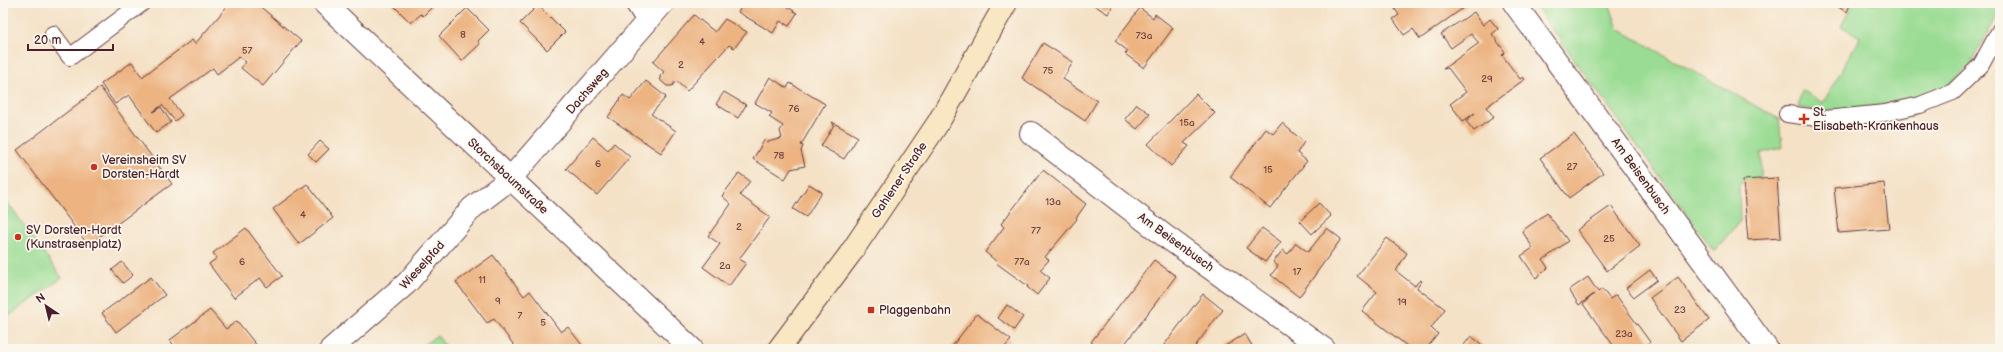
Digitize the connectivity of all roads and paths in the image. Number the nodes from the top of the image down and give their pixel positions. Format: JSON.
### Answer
{"nodes":[{"id":1,"x":142,"y":3,"type":"edge"},
{"id":2,"x":324,"y":3,"type":"edge"},
{"id":3,"x":633,"y":3,"type":"edge"},
{"id":4,"x":663,"y":3,"type":"edge"},
{"id":5,"x":1006,"y":3,"type":"edge"},
{"id":6,"x":1514,"y":3,"type":"edge"},
{"id":7,"x":646,"y":23,"type":"junction"},
{"id":8,"x":2000,"y":30,"type":"edge"},
{"id":9,"x":53,"y":34,"type":"dead end"},
{"id":10,"x":1787,"y":114,"type":"dead end"},
{"id":11,"x":1031,"y":133,"type":"dead end"},
{"id":12,"x":510,"y":179,"type":"junction"},
{"id":13,"x":331,"y":349,"type":"edge"},
{"id":14,"x":692,"y":349,"type":"edge"},
{"id":15,"x":779,"y":349,"type":"edge"},
{"id":16,"x":1324,"y":349,"type":"edge"},
{"id":17,"x":1767,"y":349,"type":"edge"}],
"edges":[{"from":1,"to":9,"type":"lane"},
{"from":2,"to":12,"type":"street","name":"Storchsbaumstraße"},
{"from":3,"to":7,"type":"lane"},
{"from":4,"to":7,"type":"street","name":"Dachsweg"},
{"from":5,"to":15,"type":"main road","name":"Gahlener Straße"},
{"from":6,"to":17,"type":"street","name":"Am Beisenbusch"},
{"from":7,"to":12,"type":"street","name":"Dachsweg"},
{"from":8,"to":10,"type":"lane"},
{"from":11,"to":16,"type":"street","name":"Am Beisenbusch"},
{"from":12,"to":13,"type":"street","name":"Wieselpfad"},
{"from":12,"to":14,"type":"street","name":"Storchsbaumstraße"}]}
